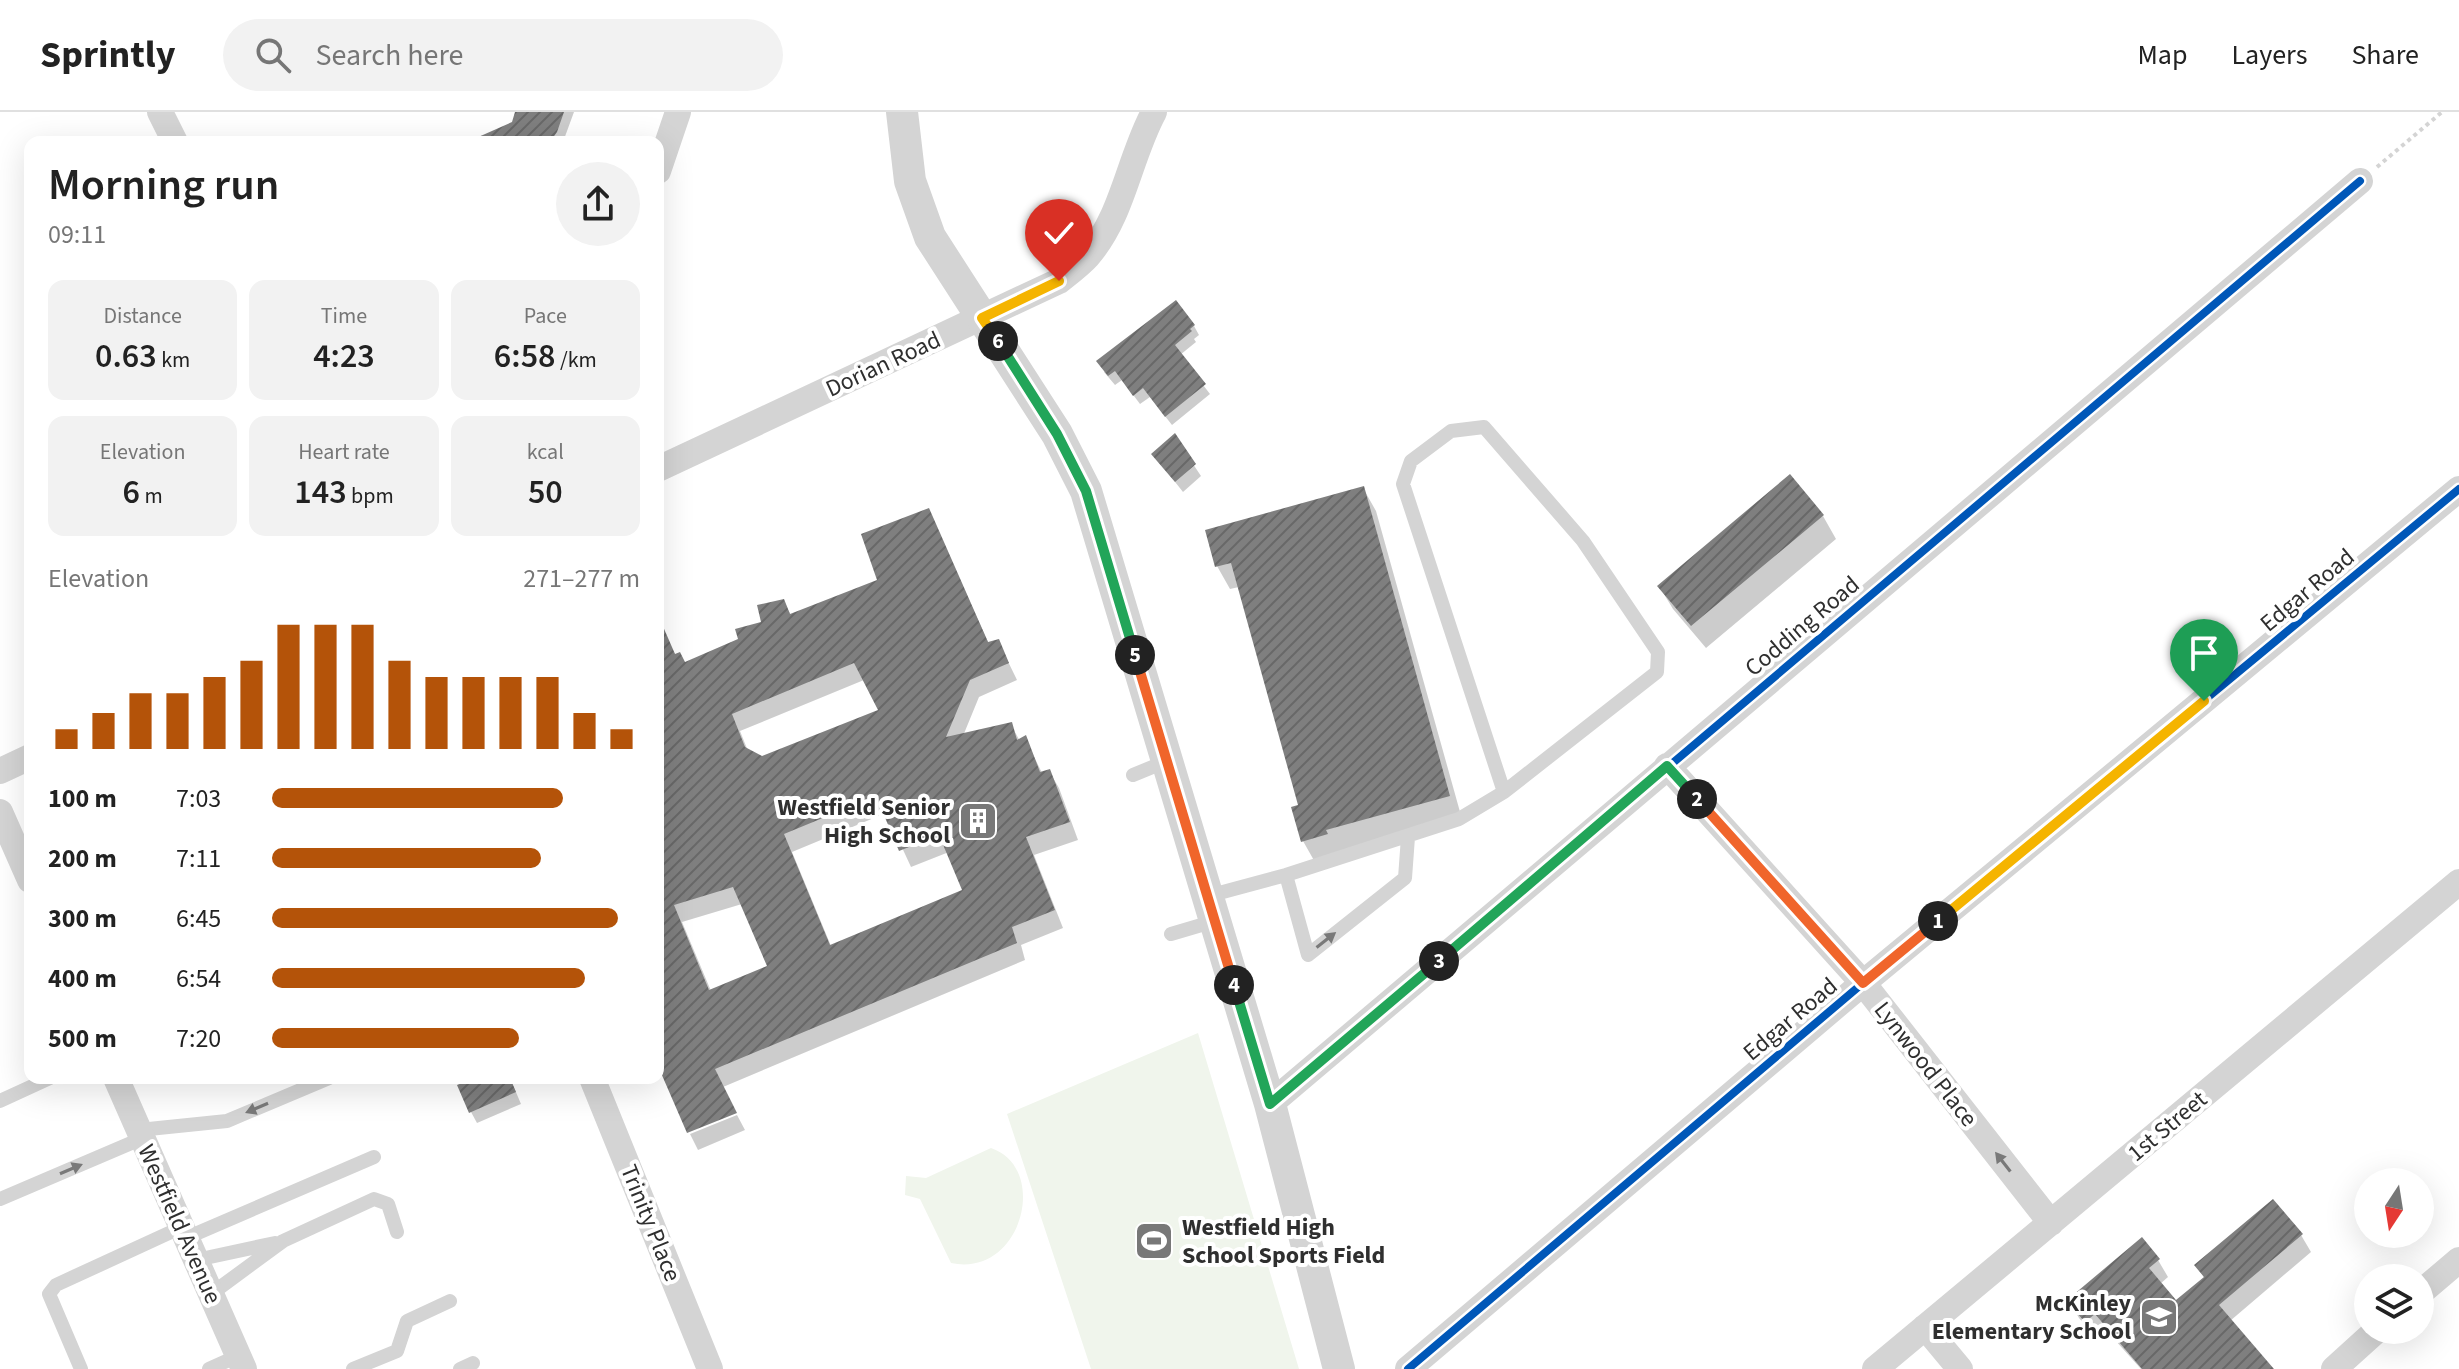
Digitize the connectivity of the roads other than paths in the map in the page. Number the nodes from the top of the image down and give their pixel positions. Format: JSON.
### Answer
{"nodes":[{"id":1,"x":160,"y":112,"type":"edge"},
{"id":2,"x":678,"y":112,"type":"edge"},
{"id":3,"x":902,"y":112,"type":"edge"},
{"id":4,"x":1154,"y":112,"type":"edge"},
{"id":5,"x":172,"y":136,"type":"edge"},
{"id":6,"x":664,"y":153,"type":"edge"},
{"id":7,"x":2360,"y":181,"type":"road end"},
{"id":8,"x":982,"y":318,"type":"junction"},
{"id":9,"x":664,"y":466,"type":"edge"},
{"id":10,"x":2459,"y":489,"type":"edge"},
{"id":11,"x":24,"y":760,"type":"edge"},
{"id":12,"x":1167,"y":761,"type":"junction"},
{"id":13,"x":1667,"y":766,"type":"junction"},
{"id":14,"x":0,"y":771,"type":"edge"},
{"id":15,"x":1133,"y":775,"type":"dead end"},
{"id":16,"x":1504,"y":792,"type":"junction"},
{"id":17,"x":0,"y":812,"type":"edge"},
{"id":18,"x":1408,"y":837,"type":"junction"},
{"id":19,"x":24,"y":866,"type":"edge"},
{"id":20,"x":1286,"y":875,"type":"junction"},
{"id":21,"x":2459,"y":882,"type":"edge"},
{"id":22,"x":1211,"y":908,"type":"junction"},
{"id":23,"x":1171,"y":934,"type":"dead end"},
{"id":24,"x":1863,"y":983,"type":"junction"},
{"id":25,"x":37,"y":1084,"type":"edge"},
{"id":26,"x":119,"y":1084,"type":"edge"},
{"id":27,"x":315,"y":1084,"type":"edge"},
{"id":28,"x":594,"y":1084,"type":"edge"},
{"id":29,"x":0,"y":1101,"type":"edge"},
{"id":30,"x":1270,"y":1104,"type":"junction"},
{"id":31,"x":141,"y":1134,"type":"junction"},
{"id":32,"x":374,"y":1157,"type":"dead end"},
{"id":33,"x":0,"y":1199,"type":"edge"},
{"id":34,"x":2051,"y":1223,"type":"junction"},
{"id":35,"x":397,"y":1232,"type":"dead end"},
{"id":36,"x":283,"y":1241,"type":"junction"},
{"id":37,"x":188,"y":1242,"type":"junction"},
{"id":38,"x":2459,"y":1260,"type":"edge"},
{"id":39,"x":2434,"y":1281,"type":"edge"},
{"id":40,"x":211,"y":1294,"type":"junction"},
{"id":41,"x":450,"y":1301,"type":"dead end"},
{"id":42,"x":1925,"y":1327,"type":"junction"},
{"id":43,"x":2362,"y":1344,"type":"edge"},
{"id":44,"x":241,"y":1362,"type":"edge"},
{"id":45,"x":81,"y":1369,"type":"edge"},
{"id":46,"x":209,"y":1369,"type":"edge"},
{"id":47,"x":353,"y":1369,"type":"edge"},
{"id":48,"x":710,"y":1369,"type":"edge"},
{"id":49,"x":1339,"y":1369,"type":"edge"},
{"id":50,"x":1408,"y":1369,"type":"edge"},
{"id":51,"x":1875,"y":1369,"type":"edge"},
{"id":52,"x":1960,"y":1369,"type":"edge"},
{"id":53,"x":2334,"y":1369,"type":"edge"}],
"edges":[{"from":1,"to":5,"type":"street"},
{"from":2,"to":6,"type":"street"},
{"from":3,"to":8,"type":"street"},
{"from":4,"to":8,"type":"street","name":"Dorian Road"},
{"from":7,"to":13,"type":"street","name":"Codding Road"},
{"from":8,"to":9,"type":"street","name":"Dorian Road"},
{"from":8,"to":12,"type":"street"},
{"from":10,"to":24,"type":"street","name":"Edgar Road"},
{"from":11,"to":14,"type":"street"},
{"from":12,"to":15,"type":"lane"},
{"from":12,"to":22,"type":"street"},
{"from":13,"to":24,"type":"street","name":"Lynwood Place"},
{"from":13,"to":30,"type":"street","name":"Codding Road"},
{"from":16,"to":16,"type":"lane"},
{"from":16,"to":18,"type":"lane"},
{"from":17,"to":19,"type":"street"},
{"from":18,"to":20,"type":"lane"},
{"from":20,"to":18,"type":"lane","one_way":true},
{"from":20,"to":22,"type":"lane"},
{"from":21,"to":34,"type":"street","name":"1st Street"},
{"from":22,"to":23,"type":"lane"},
{"from":22,"to":30,"type":"street"},
{"from":34,"to":24,"type":"street","name":"Lynwood Place","one_way":true},
{"from":24,"to":50,"type":"street","name":"Edgar Road"},
{"from":25,"to":29,"type":"lane"},
{"from":26,"to":31,"type":"street","name":"Westfield Avenue"},
{"from":27,"to":31,"type":"lane","one_way":true},
{"from":28,"to":48,"type":"street","name":"Trinity Place"},
{"from":30,"to":49,"type":"street"},
{"from":33,"to":31,"type":"lane","one_way":true},
{"from":31,"to":37,"type":"street","name":"Westfield Avenue"},
{"from":32,"to":37,"type":"lane"},
{"from":34,"to":42,"type":"street","name":"1st Street"},
{"from":35,"to":36,"type":"lane"},
{"from":36,"to":37,"type":"lane"},
{"from":36,"to":40,"type":"lane"},
{"from":37,"to":40,"type":"street","name":"Westfield Avenue"},
{"from":37,"to":45,"type":"lane"},
{"from":38,"to":39,"type":"street"},
{"from":40,"to":44,"type":"street","name":"Westfield Avenue"},
{"from":41,"to":47,"type":"lane"},
{"from":42,"to":51,"type":"street","name":"1st Street"},
{"from":42,"to":52,"type":"street"},
{"from":43,"to":53,"type":"street"},
{"from":44,"to":46,"type":"lane"}]}
